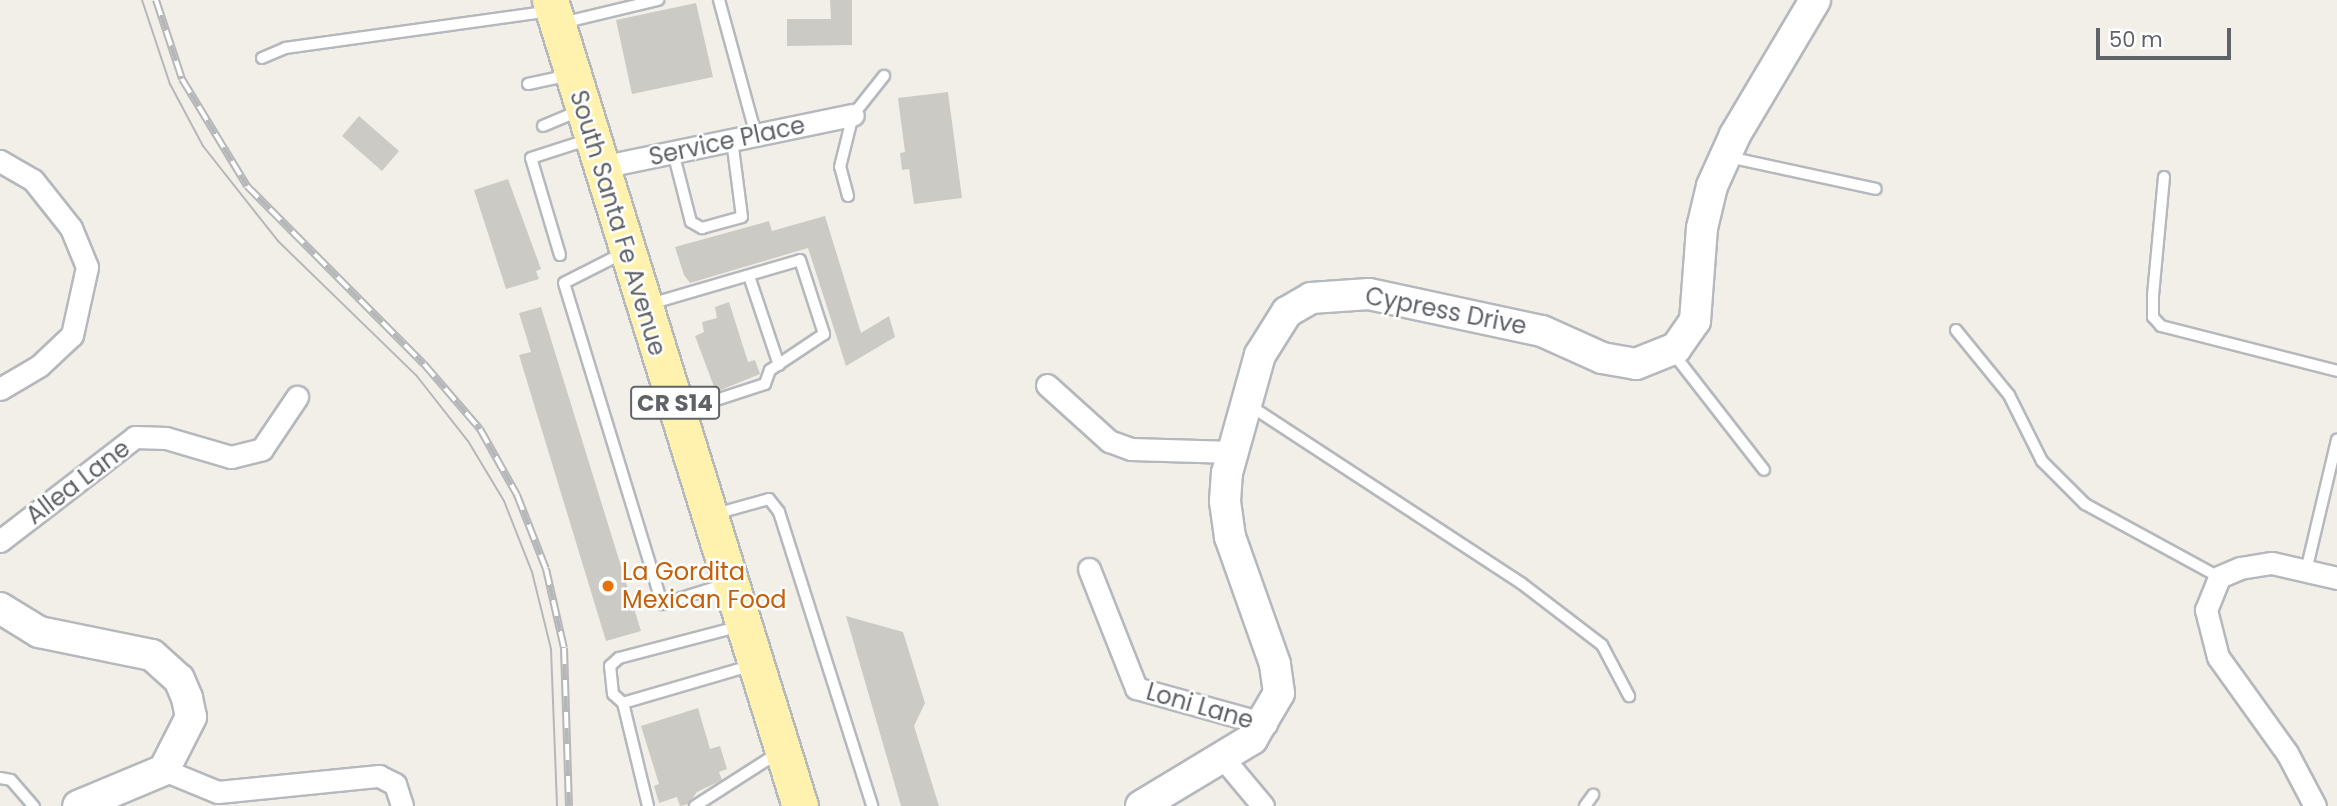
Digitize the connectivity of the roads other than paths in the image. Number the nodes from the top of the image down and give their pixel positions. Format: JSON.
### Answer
{"nodes":[{"id":1,"x":658,"y":0,"type":"edge"},
{"id":2,"x":719,"y":0,"type":"edge"},
{"id":3,"x":1815,"y":0,"type":"edge"},
{"id":4,"x":553,"y":12,"type":"edge"},
{"id":5,"x":262,"y":58,"type":"dead end"},
{"id":6,"x":572,"y":74,"type":"junction"},
{"id":7,"x":884,"y":76,"type":"dead end"},
{"id":8,"x":528,"y":84,"type":"dead end"},
{"id":9,"x":853,"y":115,"type":"junction"},
{"id":10,"x":543,"y":127,"type":"dead end"},
{"id":11,"x":756,"y":135,"type":"junction"},
{"id":12,"x":592,"y":138,"type":"junction"},
{"id":13,"x":732,"y":140,"type":"junction"},
{"id":14,"x":673,"y":152,"type":"junction"},
{"id":15,"x":1725,"y":157,"type":"junction"},
{"id":16,"x":0,"y":161,"type":"edge"},
{"id":17,"x":2164,"y":177,"type":"dead end"},
{"id":18,"x":1876,"y":189,"type":"dead end"},
{"id":19,"x":848,"y":196,"type":"dead end"},
{"id":20,"x":627,"y":250,"type":"junction"},
{"id":21,"x":560,"y":255,"type":"dead end"},
{"id":22,"x":749,"y":276,"type":"junction"},
{"id":23,"x":644,"y":305,"type":"junction"},
{"id":24,"x":1956,"y":330,"type":"dead end"},
{"id":25,"x":1671,"y":350,"type":"junction"},
{"id":26,"x":779,"y":365,"type":"junction"},
{"id":27,"x":2337,"y":370,"type":"edge"},
{"id":28,"x":1046,"y":385,"type":"dead end"},
{"id":29,"x":0,"y":389,"type":"edge"},
{"id":30,"x":297,"y":397,"type":"dead end"},
{"id":31,"x":1247,"y":403,"type":"junction"},
{"id":32,"x":678,"y":413,"type":"junction"},
{"id":33,"x":2337,"y":440,"type":"edge"},
{"id":34,"x":1233,"y":452,"type":"junction"},
{"id":35,"x":1764,"y":470,"type":"dead end"},
{"id":36,"x":710,"y":516,"type":"junction"},
{"id":37,"x":0,"y":541,"type":"edge"},
{"id":38,"x":1089,"y":569,"type":"dead end"},
{"id":39,"x":2306,"y":571,"type":"junction"},
{"id":40,"x":2219,"y":577,"type":"junction"},
{"id":41,"x":2337,"y":578,"type":"edge"},
{"id":42,"x":730,"y":583,"type":"junction"},
{"id":43,"x":0,"y":608,"type":"edge"},
{"id":44,"x":744,"y":625,"type":"junction"},
{"id":45,"x":756,"y":664,"type":"junction"},
{"id":46,"x":1629,"y":696,"type":"dead end"},
{"id":47,"x":623,"y":703,"type":"junction"},
{"id":48,"x":1266,"y":724,"type":"junction"},
{"id":49,"x":783,"y":751,"type":"junction"},
{"id":50,"x":1222,"y":757,"type":"junction"},
{"id":51,"x":164,"y":770,"type":"junction"},
{"id":52,"x":0,"y":778,"type":"edge"},
{"id":53,"x":1593,"y":794,"type":"dead end"},
{"id":54,"x":34,"y":806,"type":"edge"},
{"id":55,"x":78,"y":806,"type":"edge"},
{"id":56,"x":402,"y":806,"type":"edge"},
{"id":57,"x":648,"y":806,"type":"edge"},
{"id":58,"x":695,"y":806,"type":"edge"},
{"id":59,"x":800,"y":806,"type":"edge"},
{"id":60,"x":872,"y":806,"type":"edge"},
{"id":61,"x":1142,"y":806,"type":"edge"},
{"id":62,"x":1263,"y":806,"type":"edge"},
{"id":63,"x":1585,"y":806,"type":"edge"},
{"id":64,"x":2315,"y":806,"type":"edge"}],
"edges":[{"from":1,"to":4,"type":"lane"},
{"from":2,"to":11,"type":"lane"},
{"from":3,"to":15,"type":"street","name":"Cypress Drive"},
{"from":4,"to":5,"type":"lane"},
{"from":4,"to":6,"type":"main road","name":"South Santa Fe Avenue","number":"CR S14"},
{"from":6,"to":8,"type":"lane"},
{"from":6,"to":12,"type":"main road","name":"South Santa Fe Avenue","number":"CR S14"},
{"from":7,"to":9,"type":"lane"},
{"from":9,"to":11,"type":"street","name":"Service Place"},
{"from":9,"to":19,"type":"lane"},
{"from":10,"to":12,"type":"lane"},
{"from":11,"to":13,"type":"street","name":"Service Place"},
{"from":12,"to":14,"type":"street","name":"Service Place"},
{"from":12,"to":20,"type":"main road","name":"South Santa Fe Avenue","number":"CR S14"},
{"from":12,"to":21,"type":"lane"},
{"from":13,"to":14,"type":"street","name":"Service Place"},
{"from":13,"to":14,"type":"lane"},
{"from":15,"to":18,"type":"lane"},
{"from":15,"to":25,"type":"street","name":"Cypress Drive"},
{"from":16,"to":29,"type":"street"},
{"from":17,"to":27,"type":"lane"},
{"from":20,"to":23,"type":"main road","name":"South Santa Fe Avenue","number":"CR S14"},
{"from":20,"to":42,"type":"lane"},
{"from":22,"to":23,"type":"lane"},
{"from":22,"to":26,"type":"lane"},
{"from":22,"to":26,"type":"lane"},
{"from":23,"to":32,"type":"main road","name":"South Santa Fe Avenue","number":"CR S14"},
{"from":24,"to":40,"type":"lane"},
{"from":25,"to":31,"type":"street","name":"Cypress Drive"},
{"from":25,"to":35,"type":"lane"},
{"from":26,"to":32,"type":"lane"},
{"from":28,"to":34,"type":"street"},
{"from":30,"to":37,"type":"street","name":"Allea Lane"},
{"from":31,"to":34,"type":"street","name":"Cypress Drive"},
{"from":31,"to":46,"type":"lane"},
{"from":32,"to":36,"type":"main road","name":"South Santa Fe Avenue","number":"CR S14"},
{"from":33,"to":39,"type":"lane"},
{"from":34,"to":48,"type":"street","name":"Cypress Drive"},
{"from":36,"to":42,"type":"main road","name":"South Santa Fe Avenue","number":"CR S14"},
{"from":36,"to":60,"type":"lane"},
{"from":38,"to":48,"type":"street","name":"Loni Lane"},
{"from":39,"to":40,"type":"street"},
{"from":39,"to":41,"type":"street"},
{"from":40,"to":64,"type":"street"},
{"from":42,"to":44,"type":"main road","name":"South Santa Fe Avenue","number":"CR S14"},
{"from":43,"to":51,"type":"street"},
{"from":44,"to":45,"type":"main road","name":"South Santa Fe Avenue","number":"CR S14"},
{"from":44,"to":47,"type":"lane"},
{"from":45,"to":47,"type":"lane"},
{"from":45,"to":49,"type":"main road","name":"South Santa Fe Avenue","number":"CR S14"},
{"from":47,"to":57,"type":"lane"},
{"from":48,"to":50,"type":"street"},
{"from":49,"to":58,"type":"lane"},
{"from":49,"to":59,"type":"main road","name":"South Santa Fe Avenue","number":"CR S14"},
{"from":50,"to":61,"type":"street"},
{"from":50,"to":62,"type":"street"},
{"from":51,"to":55,"type":"street"},
{"from":51,"to":56,"type":"street"},
{"from":52,"to":54,"type":"lane"},
{"from":53,"to":63,"type":"lane"}]}
